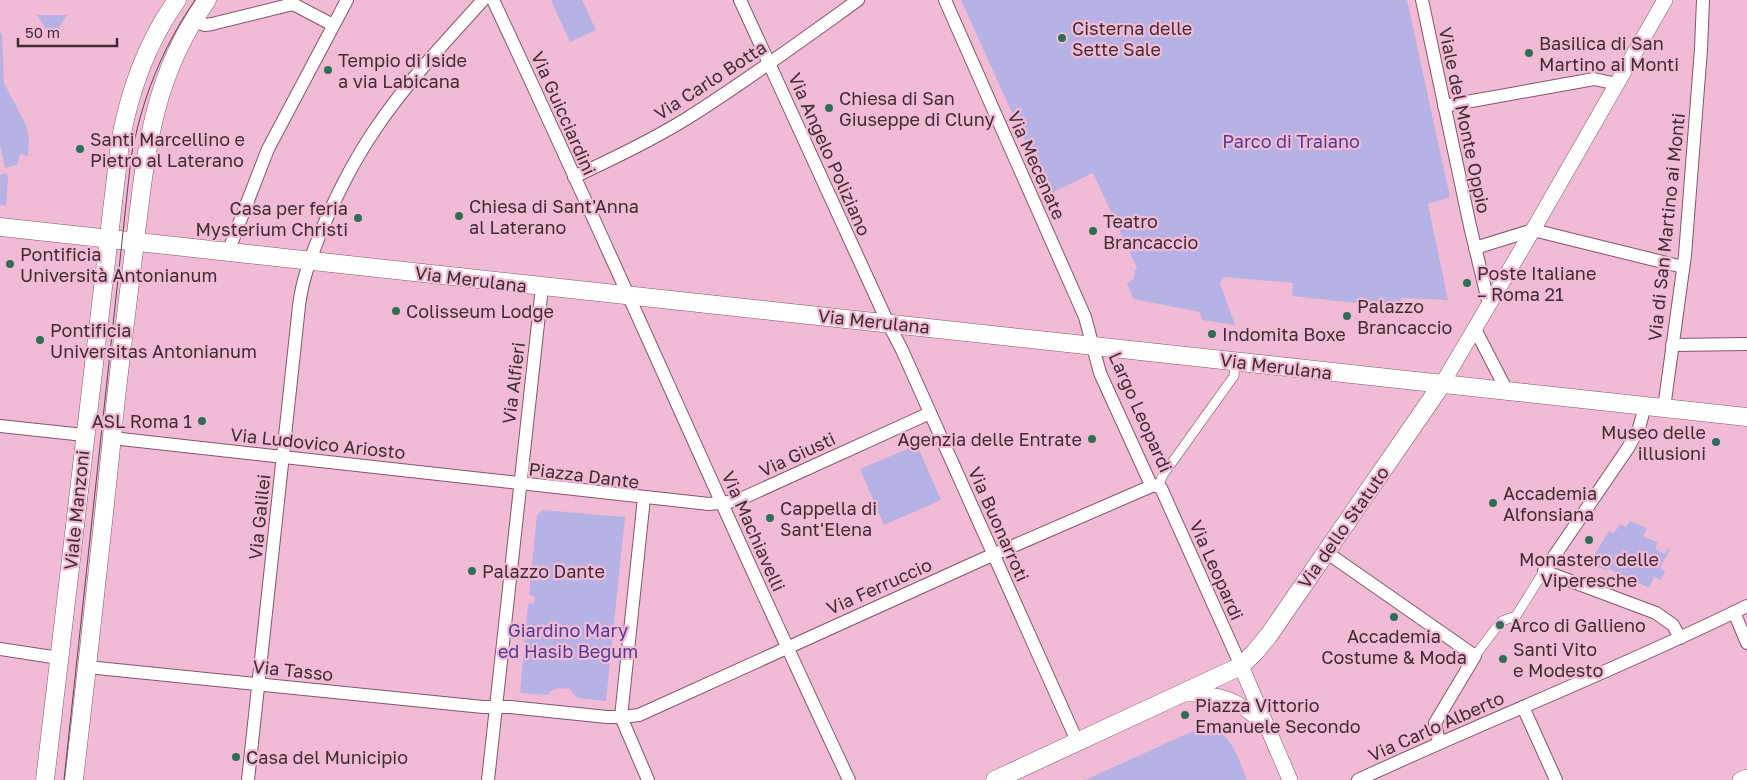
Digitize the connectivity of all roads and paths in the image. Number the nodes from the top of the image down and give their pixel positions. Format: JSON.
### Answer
{"nodes":[{"id":1,"x":177,"y":0,"type":"edge"},
{"id":2,"x":207,"y":0,"type":"edge"},
{"id":3,"x":347,"y":0,"type":"edge"},
{"id":4,"x":483,"y":0,"type":"edge"},
{"id":5,"x":494,"y":0,"type":"edge"},
{"id":6,"x":740,"y":0,"type":"edge"},
{"id":7,"x":858,"y":0,"type":"edge"},
{"id":8,"x":945,"y":0,"type":"edge"},
{"id":9,"x":1422,"y":0,"type":"edge"},
{"id":10,"x":1664,"y":0,"type":"edge"},
{"id":11,"x":1701,"y":2,"type":"edge"},
{"id":12,"x":192,"y":21,"type":"junction"},
{"id":13,"x":333,"y":25,"type":"junction"},
{"id":14,"x":770,"y":64,"type":"junction"},
{"id":15,"x":1617,"y":84,"type":"junction"},
{"id":16,"x":1444,"y":106,"type":"junction"},
{"id":17,"x":574,"y":177,"type":"junction"},
{"id":18,"x":0,"y":227,"type":"edge"},
{"id":19,"x":1533,"y":230,"type":"junction"},
{"id":20,"x":108,"y":239,"type":"junction"},
{"id":21,"x":135,"y":242,"type":"junction"},
{"id":22,"x":1475,"y":248,"type":"junction"},
{"id":23,"x":228,"y":252,"type":"junction"},
{"id":24,"x":310,"y":260,"type":"junction"},
{"id":25,"x":1684,"y":267,"type":"junction"},
{"id":26,"x":542,"y":287,"type":"junction"},
{"id":27,"x":630,"y":295,"type":"junction"},
{"id":28,"x":1488,"y":305,"type":"junction"},
{"id":29,"x":888,"y":323,"type":"junction"},
{"id":30,"x":1475,"y":329,"type":"junction"},
{"id":31,"x":1747,"y":344,"type":"edge"},
{"id":32,"x":1672,"y":345,"type":"junction"},
{"id":33,"x":1093,"y":346,"type":"junction"},
{"id":34,"x":1235,"y":361,"type":"junction"},
{"id":35,"x":1442,"y":384,"type":"junction"},
{"id":36,"x":1507,"y":391,"type":"junction"},
{"id":37,"x":1645,"y":406,"type":"junction"},
{"id":38,"x":1664,"y":408,"type":"junction"},
{"id":39,"x":930,"y":413,"type":"junction"},
{"id":40,"x":1747,"y":417,"type":"edge"},
{"id":41,"x":0,"y":426,"type":"edge"},
{"id":42,"x":84,"y":435,"type":"junction"},
{"id":43,"x":112,"y":438,"type":"junction"},
{"id":44,"x":283,"y":457,"type":"junction"},
{"id":45,"x":520,"y":484,"type":"junction"},
{"id":46,"x":1156,"y":487,"type":"junction"},
{"id":47,"x":644,"y":498,"type":"junction"},
{"id":48,"x":722,"y":503,"type":"junction"},
{"id":49,"x":1326,"y":552,"type":"junction"},
{"id":50,"x":993,"y":554,"type":"junction"},
{"id":51,"x":1544,"y":571,"type":"junction"},
{"id":52,"x":1747,"y":606,"type":"edge"},
{"id":53,"x":1734,"y":612,"type":"junction"},
{"id":54,"x":1680,"y":638,"type":"junction"},
{"id":55,"x":1747,"y":642,"type":"edge"},
{"id":56,"x":786,"y":647,"type":"junction"},
{"id":57,"x":0,"y":649,"type":"edge"},
{"id":58,"x":1475,"y":656,"type":"junction"},
{"id":59,"x":59,"y":658,"type":"junction"},
{"id":60,"x":1241,"y":666,"type":"junction"},
{"id":61,"x":87,"y":667,"type":"junction"},
{"id":62,"x":259,"y":684,"type":"junction"},
{"id":63,"x":1180,"y":694,"type":"junction"},
{"id":64,"x":496,"y":707,"type":"junction"},
{"id":65,"x":1523,"y":707,"type":"junction"},
{"id":66,"x":621,"y":717,"type":"junction"},
{"id":67,"x":1266,"y":728,"type":"junction"},
{"id":68,"x":1077,"y":741,"type":"junction"},
{"id":69,"x":1439,"y":742,"type":"junction"},
{"id":70,"x":1747,"y":777,"type":"edge"},
{"id":71,"x":45,"y":780,"type":"edge"},
{"id":72,"x":74,"y":780,"type":"edge"},
{"id":73,"x":248,"y":780,"type":"edge"},
{"id":74,"x":488,"y":780,"type":"edge"},
{"id":75,"x":648,"y":780,"type":"edge"},
{"id":76,"x":849,"y":780,"type":"edge"},
{"id":77,"x":995,"y":780,"type":"edge"},
{"id":78,"x":1290,"y":780,"type":"edge"},
{"id":79,"x":1358,"y":780,"type":"edge"},
{"id":80,"x":1556,"y":780,"type":"edge"},
{"id":81,"x":1740,"y":780,"type":"edge"}],
"edges":[{"from":1,"to":20,"type":"main road","name":"Viale Manzoni"},
{"from":2,"to":12,"type":"main road","name":"Viale Manzoni"},
{"from":3,"to":13,"type":"street"},
{"from":4,"to":24,"type":"street","name":"Via Galilei"},
{"from":5,"to":17,"type":"street","name":"Via Guicciardini"},
{"from":6,"to":14,"type":"street","name":"Via Angelo Poliziano"},
{"from":7,"to":14,"type":"street","name":"Via Carlo Botta"},
{"from":8,"to":33,"type":"street","name":"Via Mecenate"},
{"from":9,"to":16,"type":"street","name":"Viale del Monte Oppio"},
{"from":10,"to":15,"type":"street"},
{"from":11,"to":25,"type":"street","name":"Via di San Martino ai Monti"},
{"from":12,"to":13,"type":"street"},
{"from":12,"to":21,"type":"main road","name":"Viale Manzoni"},
{"from":13,"to":23,"type":"street"},
{"from":14,"to":17,"type":"street","name":"Via Carlo Botta"},
{"from":14,"to":29,"type":"street","name":"Via Angelo Poliziano"},
{"from":15,"to":16,"type":"street"},
{"from":15,"to":19,"type":"street"},
{"from":16,"to":22,"type":"street","name":"Viale del Monte Oppio"},
{"from":17,"to":27,"type":"street","name":"Via Guicciardini"},
{"from":18,"to":20,"type":"main road","name":"Via Merulana"},
{"from":19,"to":22,"type":"street"},
{"from":19,"to":25,"type":"street"},
{"from":19,"to":28,"type":"street"},
{"from":20,"to":21,"type":"main road","name":"Via Merulana"},
{"from":20,"to":42,"type":"main road","name":"Viale Manzoni"},
{"from":21,"to":23,"type":"main road","name":"Via Merulana"},
{"from":21,"to":43,"type":"main road","name":"Viale Manzoni"},
{"from":22,"to":28,"type":"street","name":"Viale del Monte Oppio"},
{"from":23,"to":24,"type":"main road","name":"Via Merulana"},
{"from":24,"to":26,"type":"main road","name":"Via Merulana"},
{"from":24,"to":44,"type":"street","name":"Via Galilei"},
{"from":25,"to":32,"type":"street","name":"Via di San Martino ai Monti"},
{"from":26,"to":27,"type":"main road","name":"Via Merulana"},
{"from":26,"to":45,"type":"street","name":"Via Alfieri"},
{"from":27,"to":29,"type":"main road","name":"Via Merulana"},
{"from":27,"to":48,"type":"street","name":"Via Machiavelli"},
{"from":28,"to":30,"type":"street"},
{"from":29,"to":33,"type":"main road","name":"Via Merulana"},
{"from":29,"to":39,"type":"street","name":"Via Buonarroti"},
{"from":30,"to":35,"type":"street"},
{"from":30,"to":36,"type":"street"},
{"from":31,"to":32,"type":"street"},
{"from":32,"to":38,"type":"street","name":"Via di San Martino ai Monti"},
{"from":33,"to":34,"type":"main road","name":"Via Merulana"},
{"from":33,"to":46,"type":"street","name":"Largo Leopardi"},
{"from":34,"to":35,"type":"main road","name":"Via Merulana"},
{"from":34,"to":46,"type":"street","name":"Largo Leopardi"},
{"from":35,"to":36,"type":"main road","name":"Via Merulana"},
{"from":35,"to":49,"type":"main road","name":"Via dello Statuto"},
{"from":36,"to":37,"type":"main road","name":"Via Merulana"},
{"from":37,"to":38,"type":"main road","name":"Via Merulana"},
{"from":37,"to":51,"type":"street"},
{"from":38,"to":40,"type":"main road","name":"Via Merulana"},
{"from":39,"to":48,"type":"street","name":"Via Giusti"},
{"from":39,"to":50,"type":"street","name":"Via Buonarroti"},
{"from":41,"to":42,"type":"street"},
{"from":42,"to":59,"type":"main road","name":"Viale Manzoni"},
{"from":43,"to":44,"type":"street","name":"Via Ludovico Ariosto"},
{"from":43,"to":61,"type":"main road","name":"Viale Manzoni"},
{"from":44,"to":45,"type":"street","name":"Via Ludovico Ariosto"},
{"from":44,"to":62,"type":"street","name":"Via Galilei"},
{"from":45,"to":47,"type":"street","name":"Piazza Dante"},
{"from":45,"to":64,"type":"street","name":"Piazza Dante"},
{"from":46,"to":50,"type":"street","name":"Via Ferruccio"},
{"from":46,"to":60,"type":"street","name":"Via Leopardi"},
{"from":47,"to":48,"type":"street","name":"Via Giusti"},
{"from":47,"to":66,"type":"street","name":"Piazza Dante"},
{"from":48,"to":56,"type":"street","name":"Via Machiavelli"},
{"from":49,"to":58,"type":"street"},
{"from":49,"to":60,"type":"main road","name":"Via dello Statuto"},
{"from":50,"to":56,"type":"street","name":"Via Ferruccio"},
{"from":50,"to":68,"type":"street","name":"Via Buonarroti"},
{"from":51,"to":54,"type":"street"},
{"from":51,"to":58,"type":"street"},
{"from":52,"to":53,"type":"street","name":"Via Carlo Alberto"},
{"from":53,"to":54,"type":"street","name":"Via Carlo Alberto"},
{"from":53,"to":55,"type":"street"},
{"from":54,"to":65,"type":"street","name":"Via Carlo Alberto"},
{"from":56,"to":66,"type":"street","name":"Via Ferruccio"},
{"from":56,"to":76,"type":"street","name":"Via Machiavelli"},
{"from":57,"to":59,"type":"street"},
{"from":58,"to":69,"type":"street"},
{"from":59,"to":71,"type":"main road","name":"Viale Manzoni"},
{"from":60,"to":63,"type":"main road"},
{"from":60,"to":67,"type":"street"},
{"from":61,"to":62,"type":"street","name":"Via Tasso"},
{"from":61,"to":72,"type":"main road","name":"Viale Manzoni"},
{"from":62,"to":64,"type":"street","name":"Via Tasso"},
{"from":62,"to":73,"type":"street","name":"Via Galilei"},
{"from":63,"to":67,"type":"street"},
{"from":63,"to":68,"type":"main road"},
{"from":64,"to":66,"type":"street"},
{"from":64,"to":74,"type":"street","name":"Piazza Dante"},
{"from":65,"to":69,"type":"street","name":"Via Carlo Alberto"},
{"from":65,"to":80,"type":"street"},
{"from":66,"to":75,"type":"street"},
{"from":67,"to":78,"type":"street"},
{"from":68,"to":77,"type":"main road"},
{"from":69,"to":79,"type":"street","name":"Via Carlo Alberto"},
{"from":70,"to":81,"type":"street"}]}
